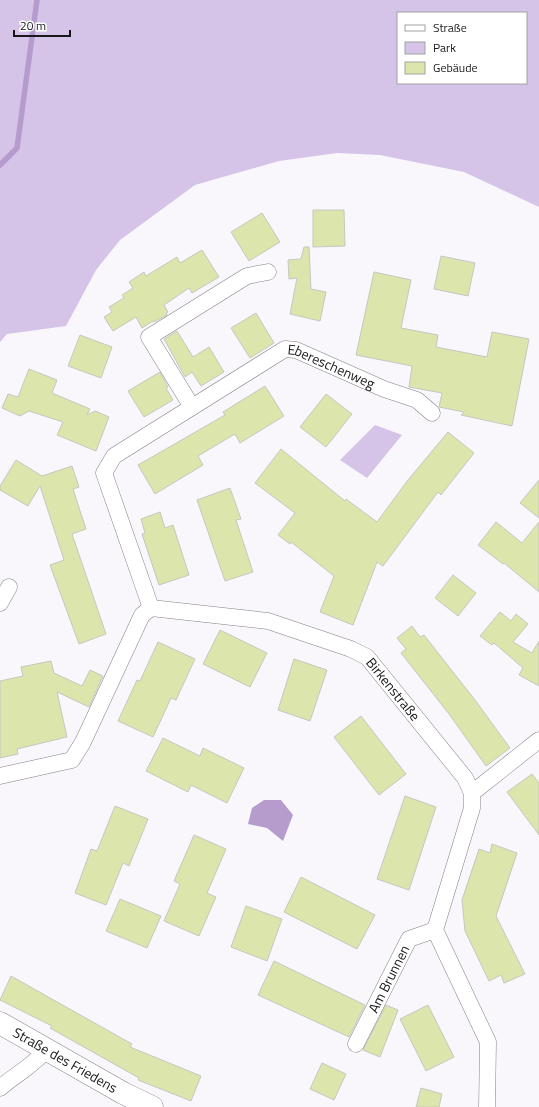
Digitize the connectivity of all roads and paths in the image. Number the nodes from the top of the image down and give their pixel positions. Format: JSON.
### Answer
{"nodes":[{"id":1,"x":268,"y":272,"type":"dead end"},
{"id":2,"x":192,"y":407,"type":"junction"},
{"id":3,"x":432,"y":413,"type":"dead end"},
{"id":4,"x":9,"y":587,"type":"dead end"},
{"id":5,"x":0,"y":603,"type":"edge"},
{"id":6,"x":151,"y":608,"type":"junction"},
{"id":7,"x":539,"y":740,"type":"edge"},
{"id":8,"x":0,"y":776,"type":"edge"},
{"id":9,"x":472,"y":792,"type":"junction"},
{"id":10,"x":435,"y":930,"type":"junction"},
{"id":11,"x":0,"y":1023,"type":"edge"},
{"id":12,"x":356,"y":1044,"type":"dead end"},
{"id":13,"x":46,"y":1050,"type":"junction"},
{"id":14,"x":0,"y":1088,"type":"edge"},
{"id":15,"x":152,"y":1107,"type":"edge"},
{"id":16,"x":487,"y":1107,"type":"edge"}],
"edges":[{"from":1,"to":2,"type":"street"},
{"from":2,"to":3,"type":"street","name":"Ebereschenweg"},
{"from":2,"to":6,"type":"street","name":"Ebereschenweg"},
{"from":4,"to":5,"type":"street"},
{"from":6,"to":8,"type":"street"},
{"from":6,"to":9,"type":"street","name":"Birkenstraße"},
{"from":7,"to":9,"type":"street"},
{"from":9,"to":10,"type":"street"},
{"from":10,"to":12,"type":"street","name":"Am Brunnen"},
{"from":10,"to":16,"type":"street"},
{"from":11,"to":13,"type":"street","name":"Straße des Friedens"},
{"from":13,"to":14,"type":"street"},
{"from":13,"to":15,"type":"street","name":"Straße des Friedens"}]}
